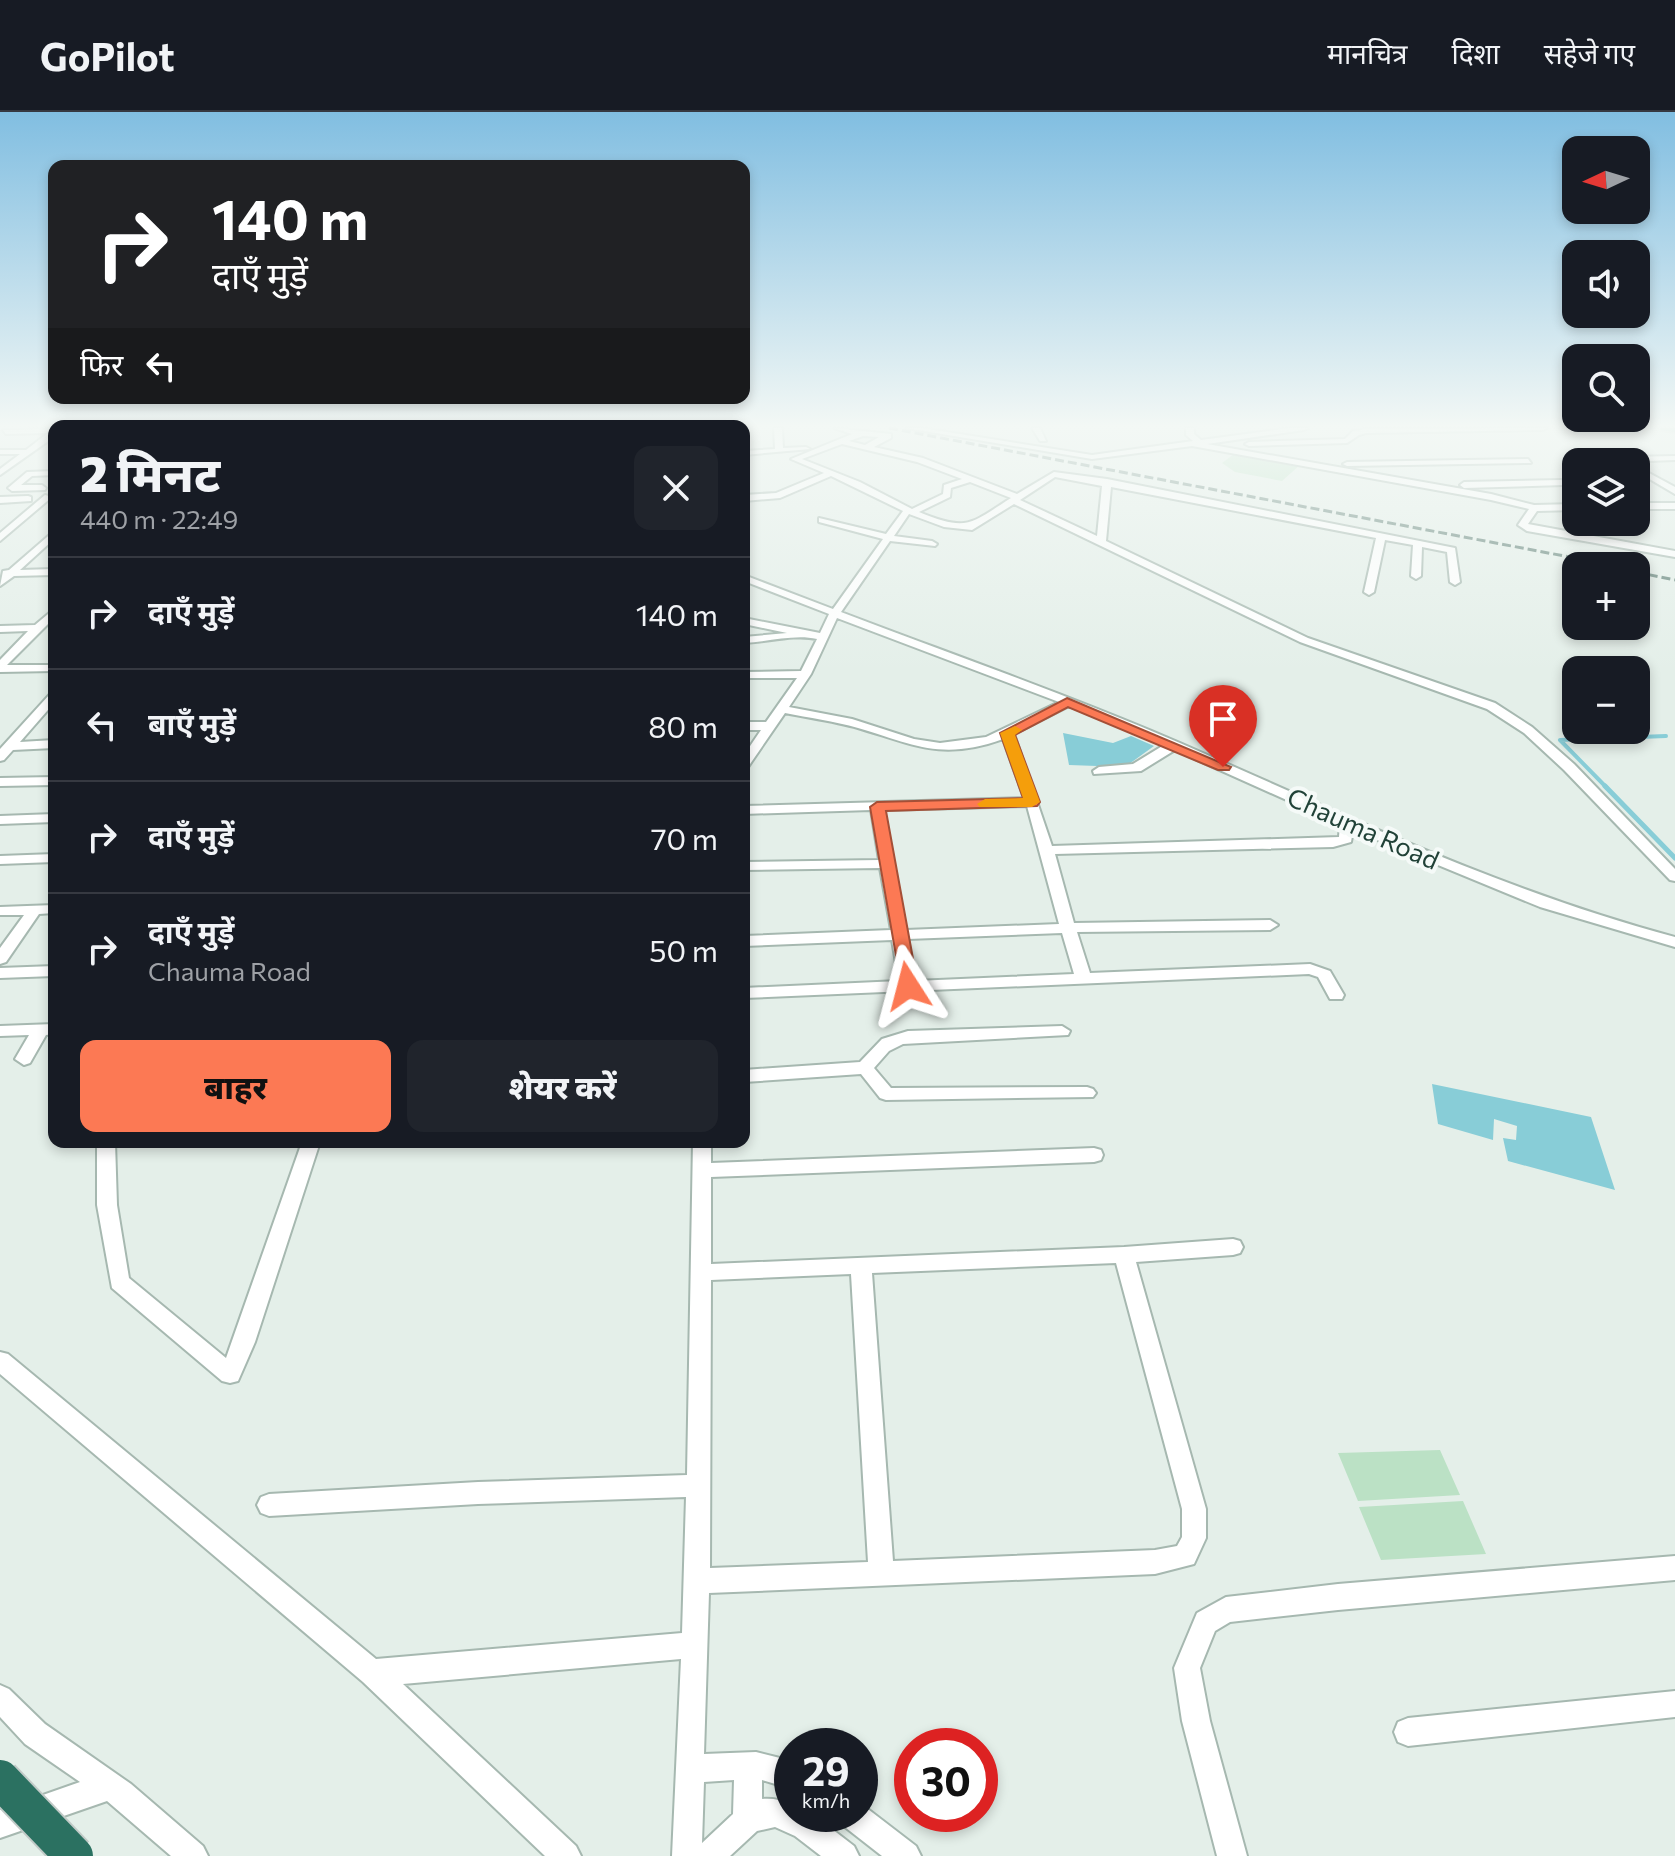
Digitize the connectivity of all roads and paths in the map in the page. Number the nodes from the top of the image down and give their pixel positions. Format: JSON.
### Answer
{"nodes":[{"id":1,"x":36,"y":509,"type":"edge"},
{"id":2,"x":908,"y":509,"type":"edge"},
{"id":3,"x":915,"y":509,"type":"edge"},
{"id":4,"x":998,"y":509,"type":"edge"},
{"id":5,"x":1038,"y":509,"type":"edge"},
{"id":6,"x":1104,"y":509,"type":"edge"},
{"id":7,"x":1246,"y":509,"type":"edge"},
{"id":8,"x":1537,"y":509,"type":"edge"},
{"id":9,"x":911,"y":511,"type":"junction"},
{"id":10,"x":822,"y":520,"type":"dead end"},
{"id":11,"x":942,"y":523,"type":"junction"},
{"id":12,"x":1381,"y":536,"type":"junction"},
{"id":13,"x":0,"y":538,"type":"edge"},
{"id":14,"x":887,"y":538,"type":"junction"},
{"id":15,"x":48,"y":539,"type":"edge"},
{"id":16,"x":1101,"y":541,"type":"junction"},
{"id":17,"x":1418,"y":542,"type":"junction"},
{"id":18,"x":1675,"y":554,"type":"edge"},
{"id":19,"x":48,"y":572,"type":"edge"},
{"id":20,"x":5,"y":573,"type":"edge"},
{"id":21,"x":1416,"y":576,"type":"dead end"},
{"id":22,"x":750,"y":581,"type":"edge"},
{"id":23,"x":1455,"y":582,"type":"dead end"},
{"id":24,"x":0,"y":583,"type":"edge"},
{"id":25,"x":1369,"y":592,"type":"dead end"},
{"id":26,"x":834,"y":614,"type":"junction"},
{"id":27,"x":48,"y":618,"type":"edge"},
{"id":28,"x":750,"y":622,"type":"edge"},
{"id":29,"x":38,"y":628,"type":"junction"},
{"id":30,"x":0,"y":629,"type":"edge"},
{"id":31,"x":801,"y":633,"type":"junction"},
{"id":32,"x":824,"y":637,"type":"junction"},
{"id":33,"x":750,"y":640,"type":"edge"},
{"id":34,"x":0,"y":668,"type":"edge"},
{"id":35,"x":48,"y":668,"type":"edge"},
{"id":36,"x":805,"y":674,"type":"junction"},
{"id":37,"x":750,"y":675,"type":"edge"},
{"id":38,"x":1067,"y":702,"type":"junction"},
{"id":39,"x":48,"y":705,"type":"edge"},
{"id":40,"x":782,"y":709,"type":"junction"},
{"id":41,"x":750,"y":726,"type":"edge"},
{"id":42,"x":771,"y":726,"type":"junction"},
{"id":43,"x":1007,"y":733,"type":"junction"},
{"id":44,"x":48,"y":744,"type":"edge"},
{"id":45,"x":1174,"y":745,"type":"junction"},
{"id":46,"x":10,"y":746,"type":"junction"},
{"id":47,"x":750,"y":748,"type":"edge"},
{"id":48,"x":0,"y":757,"type":"edge"},
{"id":49,"x":1099,"y":771,"type":"dead end"},
{"id":50,"x":48,"y":781,"type":"edge"},
{"id":51,"x":0,"y":782,"type":"edge"},
{"id":52,"x":1032,"y":802,"type":"junction"},
{"id":53,"x":877,"y":807,"type":"junction"},
{"id":54,"x":750,"y":810,"type":"edge"},
{"id":55,"x":48,"y":818,"type":"edge"},
{"id":56,"x":0,"y":820,"type":"edge"},
{"id":57,"x":1347,"y":822,"type":"junction"},
{"id":58,"x":1048,"y":850,"type":"junction"},
{"id":59,"x":48,"y":858,"type":"edge"},
{"id":60,"x":0,"y":860,"type":"edge"},
{"id":61,"x":887,"y":864,"type":"junction"},
{"id":62,"x":750,"y":866,"type":"edge"},
{"id":63,"x":1675,"y":877,"type":"edge"},
{"id":64,"x":35,"y":909,"type":"junction"},
{"id":65,"x":48,"y":909,"type":"edge"},
{"id":66,"x":0,"y":911,"type":"edge"},
{"id":67,"x":1270,"y":925,"type":"dead end"},
{"id":68,"x":1067,"y":928,"type":"junction"},
{"id":69,"x":900,"y":936,"type":"junction"},
{"id":70,"x":750,"y":941,"type":"edge"},
{"id":71,"x":1675,"y":942,"type":"edge"},
{"id":72,"x":0,"y":959,"type":"edge"},
{"id":73,"x":48,"y":971,"type":"edge"},
{"id":74,"x":0,"y":973,"type":"edge"},
{"id":75,"x":1084,"y":979,"type":"junction"},
{"id":76,"x":908,"y":986,"type":"junction"},
{"id":77,"x":750,"y":993,"type":"edge"},
{"id":78,"x":1336,"y":995,"type":"dead end"},
{"id":79,"x":48,"y":1029,"type":"edge"},
{"id":80,"x":0,"y":1031,"type":"edge"},
{"id":81,"x":1062,"y":1031,"type":"dead end"},
{"id":82,"x":24,"y":1059,"type":"dead end"},
{"id":83,"x":865,"y":1068,"type":"junction"},
{"id":84,"x":750,"y":1076,"type":"edge"},
{"id":85,"x":1087,"y":1093,"type":"dead end"},
{"id":86,"x":106,"y":1148,"type":"edge"},
{"id":87,"x":309,"y":1148,"type":"edge"},
{"id":88,"x":702,"y":1148,"type":"edge"},
{"id":89,"x":1094,"y":1155,"type":"dead end"},
{"id":90,"x":701,"y":1170,"type":"junction"},
{"id":91,"x":1233,"y":1247,"type":"dead end"},
{"id":92,"x":1124,"y":1255,"type":"junction"},
{"id":93,"x":861,"y":1266,"type":"junction"},
{"id":94,"x":703,"y":1272,"type":"junction"},
{"id":95,"x":0,"y":1361,"type":"edge"},
{"id":96,"x":696,"y":1486,"type":"junction"},
{"id":97,"x":269,"y":1505,"type":"dead end"},
{"id":98,"x":1675,"y":1568,"type":"edge"},
{"id":99,"x":881,"y":1574,"type":"junction"},
{"id":100,"x":697,"y":1581,"type":"junction"},
{"id":101,"x":695,"y":1645,"type":"junction"},
{"id":102,"x":372,"y":1673,"type":"junction"},
{"id":103,"x":0,"y":1698,"type":"edge"},
{"id":104,"x":1675,"y":1704,"type":"edge"},
{"id":105,"x":1408,"y":1732,"type":"dead end"},
{"id":106,"x":749,"y":1766,"type":"junction"},
{"id":107,"x":690,"y":1769,"type":"junction"},
{"id":108,"x":774,"y":1769,"type":"edge"},
{"id":109,"x":0,"y":1779,"type":"edge"},
{"id":110,"x":110,"y":1786,"type":"junction"},
{"id":111,"x":747,"y":1817,"type":"junction"},
{"id":112,"x":0,"y":1824,"type":"edge"},
{"id":113,"x":875,"y":1832,"type":"edge"},
{"id":114,"x":74,"y":1856,"type":"edge"},
{"id":115,"x":193,"y":1856,"type":"edge"},
{"id":116,"x":566,"y":1856,"type":"edge"},
{"id":117,"x":687,"y":1856,"type":"edge"},
{"id":118,"x":710,"y":1856,"type":"edge"},
{"id":119,"x":844,"y":1856,"type":"edge"},
{"id":120,"x":906,"y":1856,"type":"edge"},
{"id":121,"x":1232,"y":1856,"type":"edge"}],
"edges":[{"from":1,"to":13,"type":"street"},
{"from":2,"to":9,"type":"street"},
{"from":3,"to":9,"type":"street"},
{"from":4,"to":11,"type":"street"},
{"from":5,"to":16,"type":"street"},
{"from":6,"to":16,"type":"street"},
{"from":7,"to":12,"type":"street"},
{"from":8,"to":18,"type":"street"},
{"from":9,"to":11,"type":"street"},
{"from":9,"to":14,"type":"street"},
{"from":10,"to":14,"type":"street"},
{"from":11,"to":14,"type":"street"},
{"from":12,"to":17,"type":"street"},
{"from":12,"to":25,"type":"street"},
{"from":14,"to":26,"type":"street"},
{"from":15,"to":20,"type":"street"},
{"from":16,"to":63,"type":"street"},
{"from":17,"to":21,"type":"street"},
{"from":17,"to":23,"type":"street"},
{"from":19,"to":20,"type":"street"},
{"from":20,"to":24,"type":"street"},
{"from":22,"to":26,"type":"street","name":"Chauma Road"},
{"from":26,"to":32,"type":"street"},
{"from":26,"to":38,"type":"street","name":"Chauma Road"},
{"from":27,"to":29,"type":"street"},
{"from":28,"to":31,"type":"street"},
{"from":29,"to":30,"type":"street"},
{"from":29,"to":34,"type":"street"},
{"from":31,"to":32,"type":"street"},
{"from":31,"to":33,"type":"street"},
{"from":32,"to":36,"type":"street"},
{"from":34,"to":35,"type":"street"},
{"from":36,"to":37,"type":"street"},
{"from":36,"to":40,"type":"street"},
{"from":38,"to":43,"type":"street"},
{"from":38,"to":45,"type":"street","name":"Chauma Road"},
{"from":39,"to":46,"type":"street"},
{"from":40,"to":42,"type":"street"},
{"from":40,"to":43,"type":"street"},
{"from":41,"to":42,"type":"street"},
{"from":42,"to":47,"type":"street"},
{"from":43,"to":52,"type":"street"},
{"from":44,"to":46,"type":"street"},
{"from":45,"to":49,"type":"street"},
{"from":45,"to":57,"type":"street","name":"Chauma Road"},
{"from":46,"to":48,"type":"street"},
{"from":50,"to":51,"type":"street"},
{"from":52,"to":53,"type":"street"},
{"from":52,"to":58,"type":"street"},
{"from":53,"to":54,"type":"street"},
{"from":53,"to":61,"type":"street"},
{"from":55,"to":56,"type":"street"},
{"from":57,"to":58,"type":"street"},
{"from":57,"to":71,"type":"street","name":"Chauma Road"},
{"from":58,"to":68,"type":"street"},
{"from":59,"to":60,"type":"street"},
{"from":61,"to":62,"type":"street"},
{"from":61,"to":69,"type":"street"},
{"from":64,"to":65,"type":"street"},
{"from":64,"to":66,"type":"street"},
{"from":64,"to":72,"type":"street"},
{"from":67,"to":68,"type":"street"},
{"from":68,"to":69,"type":"street"},
{"from":68,"to":75,"type":"street"},
{"from":69,"to":70,"type":"street"},
{"from":69,"to":76,"type":"street"},
{"from":73,"to":74,"type":"street"},
{"from":75,"to":76,"type":"street"},
{"from":75,"to":78,"type":"street"},
{"from":76,"to":77,"type":"street"},
{"from":79,"to":80,"type":"street"},
{"from":79,"to":82,"type":"street"},
{"from":81,"to":83,"type":"street"},
{"from":83,"to":84,"type":"street"},
{"from":83,"to":85,"type":"street"},
{"from":86,"to":87,"type":"street"},
{"from":88,"to":90,"type":"street"},
{"from":89,"to":90,"type":"street"},
{"from":90,"to":94,"type":"street"},
{"from":91,"to":92,"type":"street"},
{"from":92,"to":93,"type":"street"},
{"from":92,"to":99,"type":"street"},
{"from":93,"to":94,"type":"street"},
{"from":93,"to":99,"type":"street"},
{"from":94,"to":96,"type":"street"},
{"from":95,"to":102,"type":"street"},
{"from":96,"to":97,"type":"street"},
{"from":96,"to":100,"type":"street"},
{"from":98,"to":121,"type":"street"},
{"from":99,"to":100,"type":"street"},
{"from":100,"to":101,"type":"street"},
{"from":101,"to":102,"type":"street"},
{"from":101,"to":107,"type":"street"},
{"from":102,"to":116,"type":"street"},
{"from":103,"to":110,"type":"street"},
{"from":104,"to":105,"type":"street"},
{"from":106,"to":107,"type":"street"},
{"from":106,"to":108,"type":"street"},
{"from":106,"to":111,"type":"street"},
{"from":107,"to":117,"type":"street"},
{"from":109,"to":114,"type":"highway","bridge":true},
{"from":110,"to":112,"type":"street"},
{"from":110,"to":115,"type":"street"},
{"from":111,"to":118,"type":"street"},
{"from":111,"to":119,"type":"street"},
{"from":113,"to":120,"type":"street"}]}
